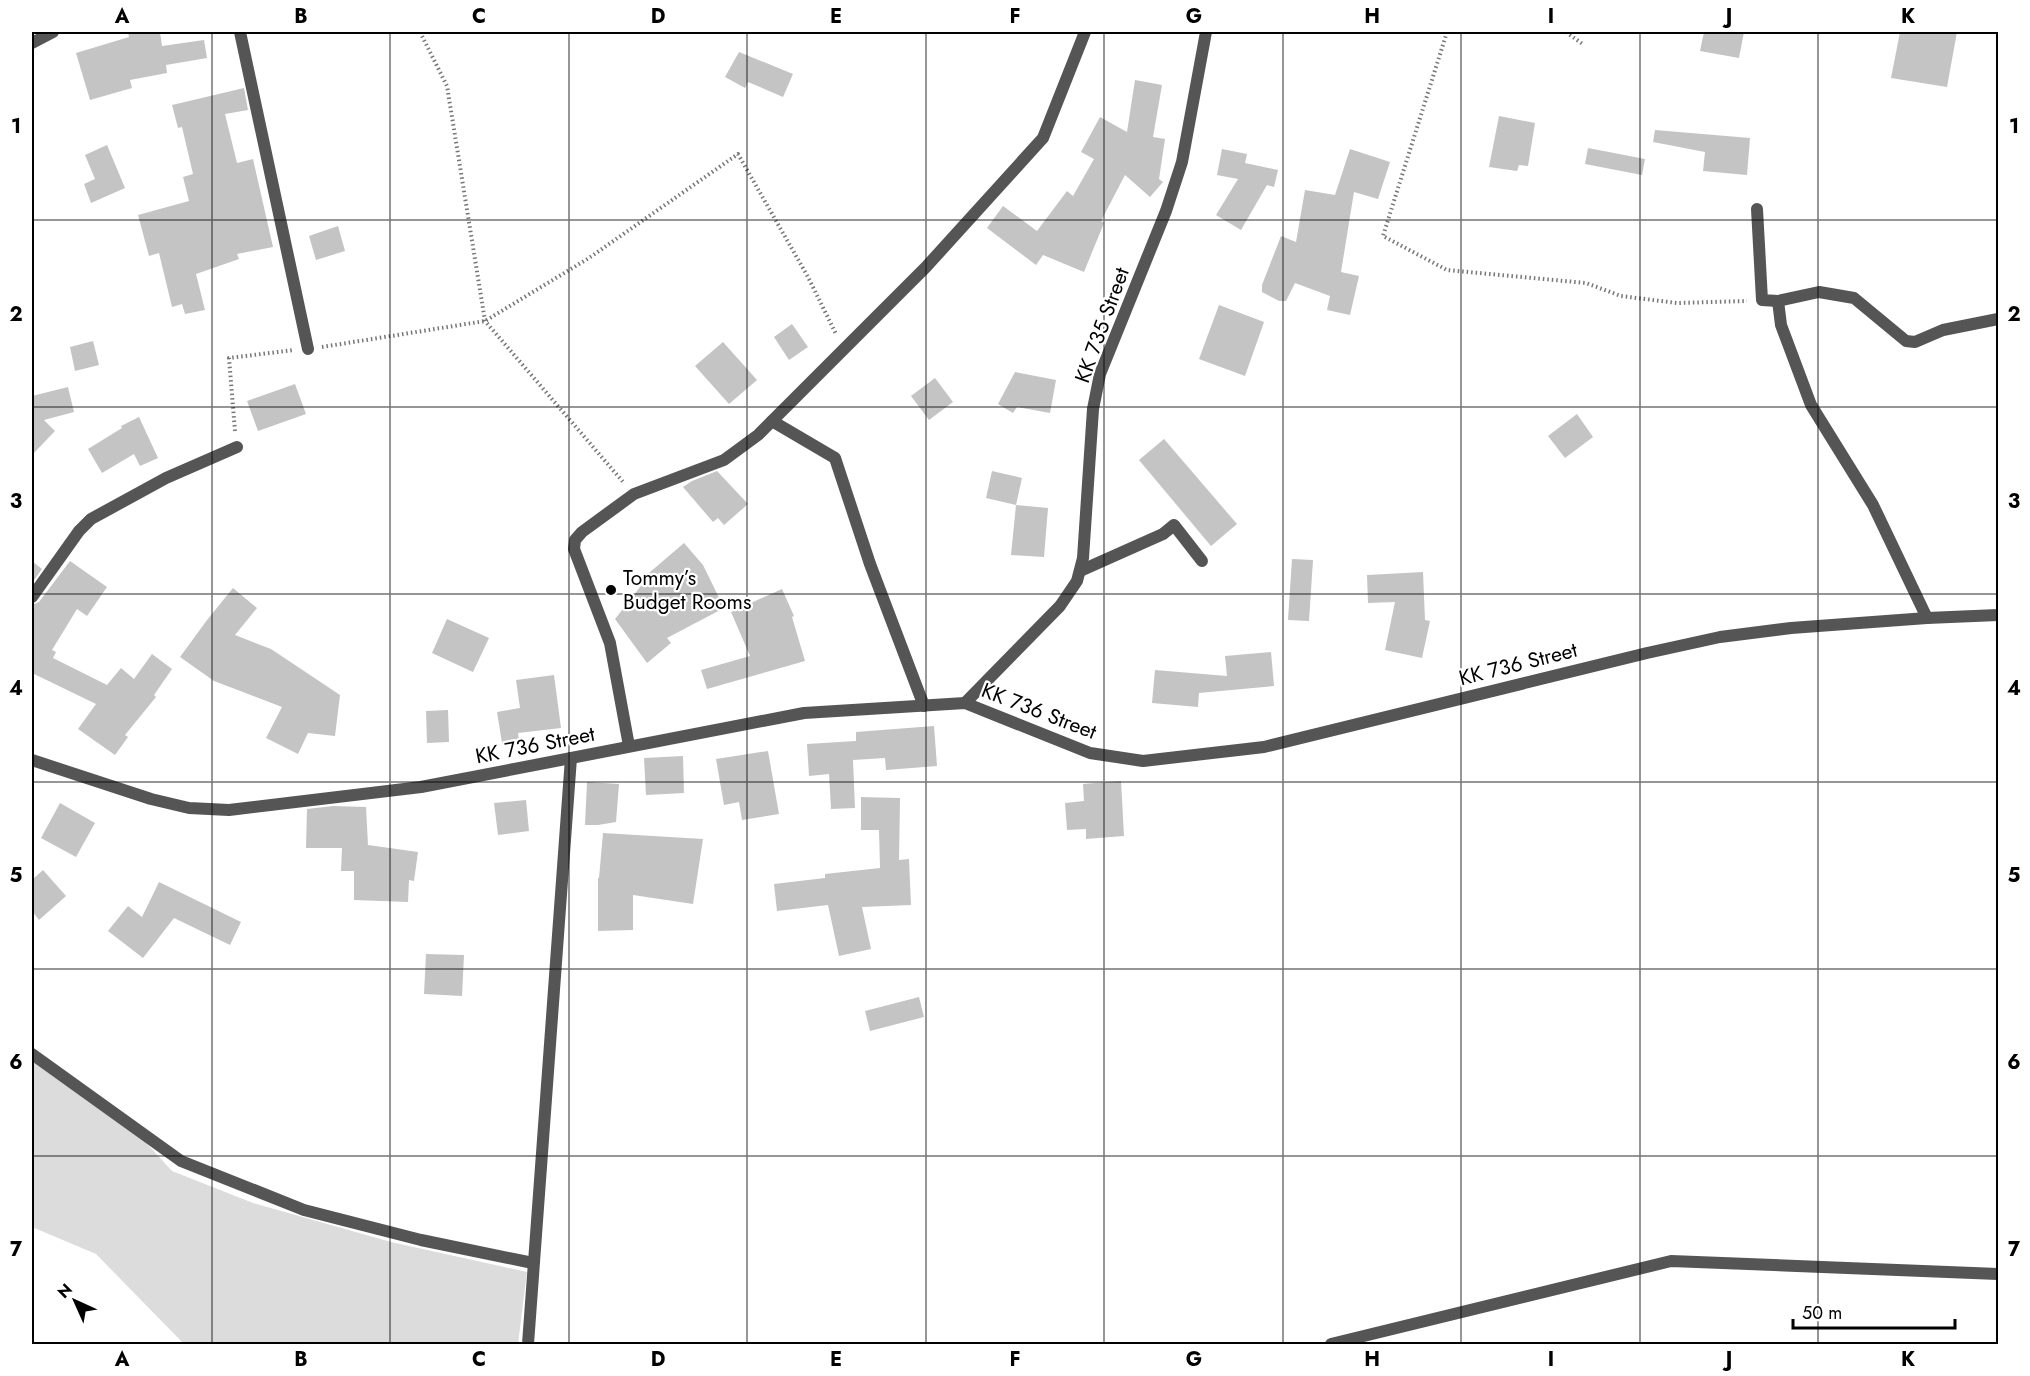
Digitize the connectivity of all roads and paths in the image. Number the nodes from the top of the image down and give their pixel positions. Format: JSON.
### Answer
{"nodes":[{"id":1,"x":53,"y":32,"type":"edge"},
{"id":2,"x":240,"y":32,"type":"edge"},
{"id":3,"x":420,"y":32,"type":"edge"},
{"id":4,"x":1085,"y":32,"type":"edge"},
{"id":5,"x":1206,"y":32,"type":"edge"},
{"id":6,"x":1447,"y":32,"type":"edge"},
{"id":7,"x":1566,"y":32,"type":"edge"},
{"id":8,"x":32,"y":43,"type":"edge"},
{"id":9,"x":1584,"y":45,"type":"dead end"},
{"id":10,"x":1757,"y":209,"type":"dead end"},
{"id":11,"x":1762,"y":300,"type":"junction"},
{"id":12,"x":1778,"y":301,"type":"junction"},
{"id":13,"x":1998,"y":319,"type":"edge"},
{"id":14,"x":485,"y":321,"type":"junction"},
{"id":15,"x":308,"y":349,"type":"junction"},
{"id":16,"x":843,"y":349,"type":"junction"},
{"id":17,"x":772,"y":421,"type":"junction"},
{"id":18,"x":237,"y":447,"type":"joint"},
{"id":19,"x":634,"y":494,"type":"junction"},
{"id":20,"x":1202,"y":561,"type":"dead end"},
{"id":21,"x":1080,"y":571,"type":"junction"},
{"id":22,"x":32,"y":597,"type":"edge"},
{"id":23,"x":1998,"y":615,"type":"edge"},
{"id":24,"x":1927,"y":618,"type":"junction"},
{"id":25,"x":965,"y":703,"type":"junction"},
{"id":26,"x":924,"y":706,"type":"junction"},
{"id":27,"x":629,"y":746,"type":"junction"},
{"id":28,"x":571,"y":758,"type":"junction"},
{"id":29,"x":32,"y":760,"type":"edge"},
{"id":30,"x":32,"y":1054,"type":"edge"},
{"id":31,"x":533,"y":1263,"type":"junction"},
{"id":32,"x":1998,"y":1274,"type":"edge"},
{"id":33,"x":528,"y":1344,"type":"edge"},
{"id":34,"x":1331,"y":1344,"type":"edge"}],
"edges":[{"from":1,"to":8,"type":"street"},
{"from":2,"to":15,"type":"street"},
{"from":3,"to":14,"type":"path"},
{"from":4,"to":16,"type":"street"},
{"from":5,"to":21,"type":"street","name":"KK 735 Street"},
{"from":6,"to":11,"type":"path"},
{"from":7,"to":9,"type":"path"},
{"from":10,"to":11,"type":"street"},
{"from":11,"to":12,"type":"street"},
{"from":12,"to":13,"type":"street"},
{"from":12,"to":24,"type":"street"},
{"from":14,"to":15,"type":"path"},
{"from":14,"to":16,"type":"path"},
{"from":14,"to":19,"type":"path"},
{"from":15,"to":18,"type":"path"},
{"from":16,"to":17,"type":"street"},
{"from":17,"to":19,"type":"street"},
{"from":17,"to":26,"type":"street"},
{"from":18,"to":22,"type":"street"},
{"from":19,"to":27,"type":"street"},
{"from":20,"to":21,"type":"street"},
{"from":21,"to":25,"type":"street","name":"KK 735 Street"},
{"from":23,"to":24,"type":"street","name":"KK 736 Street"},
{"from":24,"to":25,"type":"street","name":"KK 736 Street"},
{"from":25,"to":26,"type":"street","name":"KK 736 Street"},
{"from":26,"to":27,"type":"street","name":"KK 736 Street"},
{"from":27,"to":28,"type":"street","name":"KK 736 Street"},
{"from":28,"to":29,"type":"street","name":"KK 736 Street"},
{"from":28,"to":31,"type":"street"},
{"from":30,"to":31,"type":"street"},
{"from":31,"to":33,"type":"street"},
{"from":32,"to":34,"type":"street"}]}
